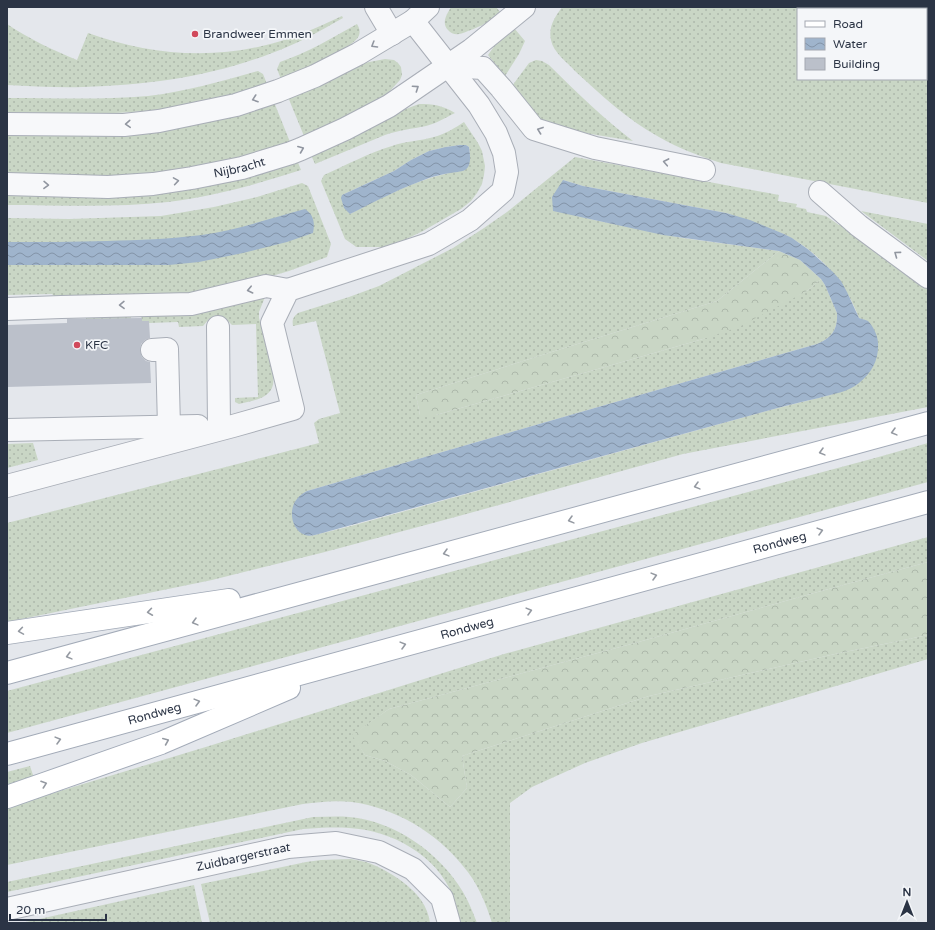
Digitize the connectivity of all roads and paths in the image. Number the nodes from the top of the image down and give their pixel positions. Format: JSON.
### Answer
{"nodes":[{"id":1,"x":376,"y":7,"type":"edge"},
{"id":2,"x":524,"y":7,"type":"edge"},
{"id":3,"x":421,"y":14,"type":"edge"},
{"id":4,"x":392,"y":34,"type":"junction"},
{"id":5,"x":448,"y":66,"type":"junction"},
{"id":6,"x":7,"y":124,"type":"edge"},
{"id":7,"x":704,"y":170,"type":"dead end"},
{"id":8,"x":7,"y":184,"type":"edge"},
{"id":9,"x":820,"y":192,"type":"dead end"},
{"id":10,"x":928,"y":277,"type":"edge"},
{"id":11,"x":288,"y":290,"type":"junction"},
{"id":12,"x":7,"y":309,"type":"edge"},
{"id":13,"x":218,"y":327,"type":"dead end"},
{"id":14,"x":152,"y":350,"type":"dead end"},
{"id":15,"x":928,"y":423,"type":"edge"},
{"id":16,"x":226,"y":426,"type":"junction"},
{"id":17,"x":169,"y":427,"type":"junction"},
{"id":18,"x":7,"y":430,"type":"edge"},
{"id":19,"x":7,"y":486,"type":"edge"},
{"id":20,"x":928,"y":502,"type":"edge"},
{"id":21,"x":327,"y":586,"type":"junction"},
{"id":22,"x":7,"y":633,"type":"edge"},
{"id":23,"x":366,"y":655,"type":"junction"},
{"id":24,"x":7,"y":673,"type":"edge"},
{"id":25,"x":7,"y":754,"type":"edge"},
{"id":26,"x":7,"y":797,"type":"edge"},
{"id":27,"x":7,"y":909,"type":"edge"},
{"id":28,"x":449,"y":923,"type":"edge"}],
"edges":[{"from":1,"to":4,"type":"street"},
{"from":2,"to":5,"type":"street","name":"Nijbracht"},
{"from":3,"to":4,"type":"street"},
{"from":3,"to":5,"type":"street"},
{"from":4,"to":6,"type":"street","one_way":true},
{"from":7,"to":5,"type":"street","one_way":true},
{"from":8,"to":5,"type":"street","name":"Nijbracht","one_way":true},
{"from":5,"to":11,"type":"street"},
{"from":10,"to":9,"type":"street","one_way":true},
{"from":11,"to":12,"type":"street","one_way":true},
{"from":11,"to":16,"type":"street"},
{"from":13,"to":16,"type":"street"},
{"from":14,"to":17,"type":"street"},
{"from":15,"to":21,"type":"main road","one_way":true},
{"from":16,"to":17,"type":"street"},
{"from":16,"to":19,"type":"street"},
{"from":17,"to":18,"type":"street"},
{"from":23,"to":20,"type":"main road","name":"Rondweg","one_way":true},
{"from":21,"to":22,"type":"main road","one_way":true},
{"from":21,"to":24,"type":"main road","one_way":true},
{"from":25,"to":23,"type":"main road","name":"Rondweg","one_way":true},
{"from":26,"to":23,"type":"main road","one_way":true},
{"from":27,"to":28,"type":"street","name":"Zuidbargerstraat"}]}
